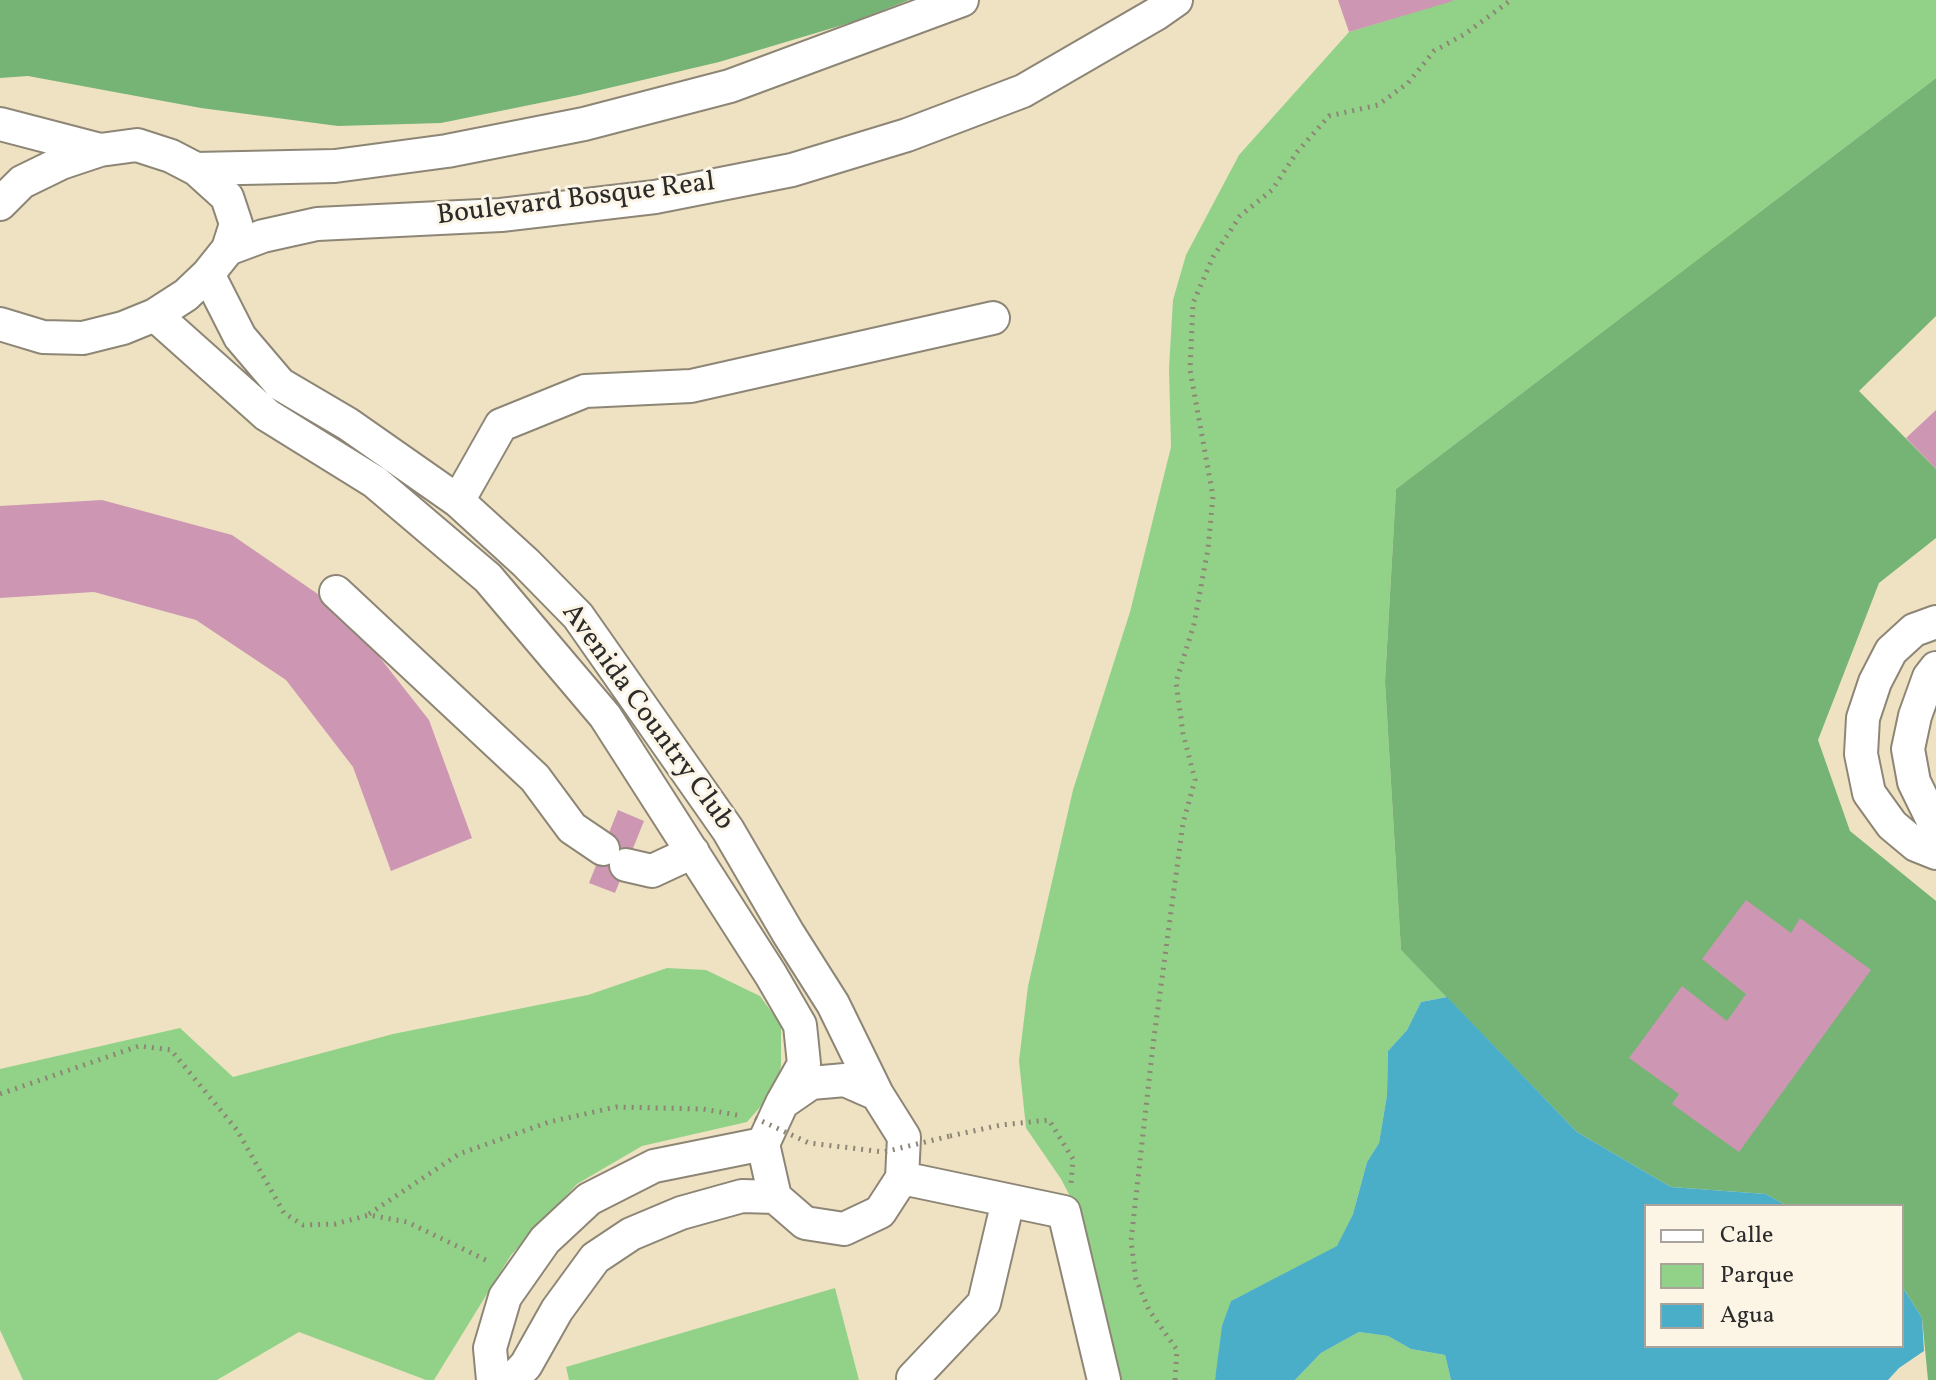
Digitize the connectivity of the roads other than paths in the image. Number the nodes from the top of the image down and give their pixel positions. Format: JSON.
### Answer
{"nodes":[{"id":1,"x":962,"y":0,"type":"edge"},
{"id":2,"x":1176,"y":0,"type":"edge"},
{"id":3,"x":0,"y":124,"type":"edge"},
{"id":4,"x":100,"y":150,"type":"junction"},
{"id":5,"x":196,"y":169,"type":"junction"},
{"id":6,"x":0,"y":204,"type":"edge"},
{"id":7,"x":228,"y":249,"type":"junction"},
{"id":8,"x":208,"y":274,"type":"junction"},
{"id":9,"x":155,"y":315,"type":"junction"},
{"id":10,"x":993,"y":318,"type":"dead end"},
{"id":11,"x":4,"y":328,"type":"edge"},
{"id":12,"x":458,"y":501,"type":"junction"},
{"id":13,"x":336,"y":592,"type":"dead end"},
{"id":14,"x":1936,"y":622,"type":"edge"},
{"id":15,"x":1936,"y":668,"type":"edge"},
{"id":16,"x":1936,"y":827,"type":"edge"},
{"id":17,"x":693,"y":852,"type":"junction"},
{"id":18,"x":1936,"y":853,"type":"edge"},
{"id":19,"x":877,"y":1094,"type":"junction"},
{"id":20,"x":767,"y":1122,"type":"junction"},
{"id":21,"x":902,"y":1178,"type":"junction"},
{"id":22,"x":775,"y":1197,"type":"junction"},
{"id":23,"x":1008,"y":1201,"type":"junction"},
{"id":24,"x":913,"y":1378,"type":"edge"},
{"id":25,"x":493,"y":1380,"type":"edge"},
{"id":26,"x":512,"y":1380,"type":"edge"},
{"id":27,"x":1104,"y":1380,"type":"edge"}],
"edges":[{"from":1,"to":5,"type":"street"},
{"from":2,"to":7,"type":"street","name":"Boulevard Bosque Real"},
{"from":3,"to":4,"type":"street"},
{"from":4,"to":5,"type":"street"},
{"from":4,"to":6,"type":"street"},
{"from":5,"to":7,"type":"street"},
{"from":7,"to":8,"type":"street"},
{"from":8,"to":9,"type":"street"},
{"from":8,"to":12,"type":"street","name":"Avenida Country Club"},
{"from":9,"to":11,"type":"street"},
{"from":9,"to":17,"type":"street","name":"Avenida Country Club"},
{"from":10,"to":12,"type":"street"},
{"from":12,"to":19,"type":"street","name":"Avenida Country Club"},
{"from":13,"to":17,"type":"street"},
{"from":14,"to":18,"type":"street"},
{"from":15,"to":16,"type":"street"},
{"from":17,"to":20,"type":"street","name":"Avenida Country Club"},
{"from":19,"to":20,"type":"street"},
{"from":19,"to":21,"type":"street"},
{"from":20,"to":22,"type":"street"},
{"from":20,"to":25,"type":"street"},
{"from":21,"to":22,"type":"street"},
{"from":21,"to":23,"type":"street"},
{"from":22,"to":26,"type":"street"},
{"from":23,"to":24,"type":"street"},
{"from":23,"to":27,"type":"street"}]}
